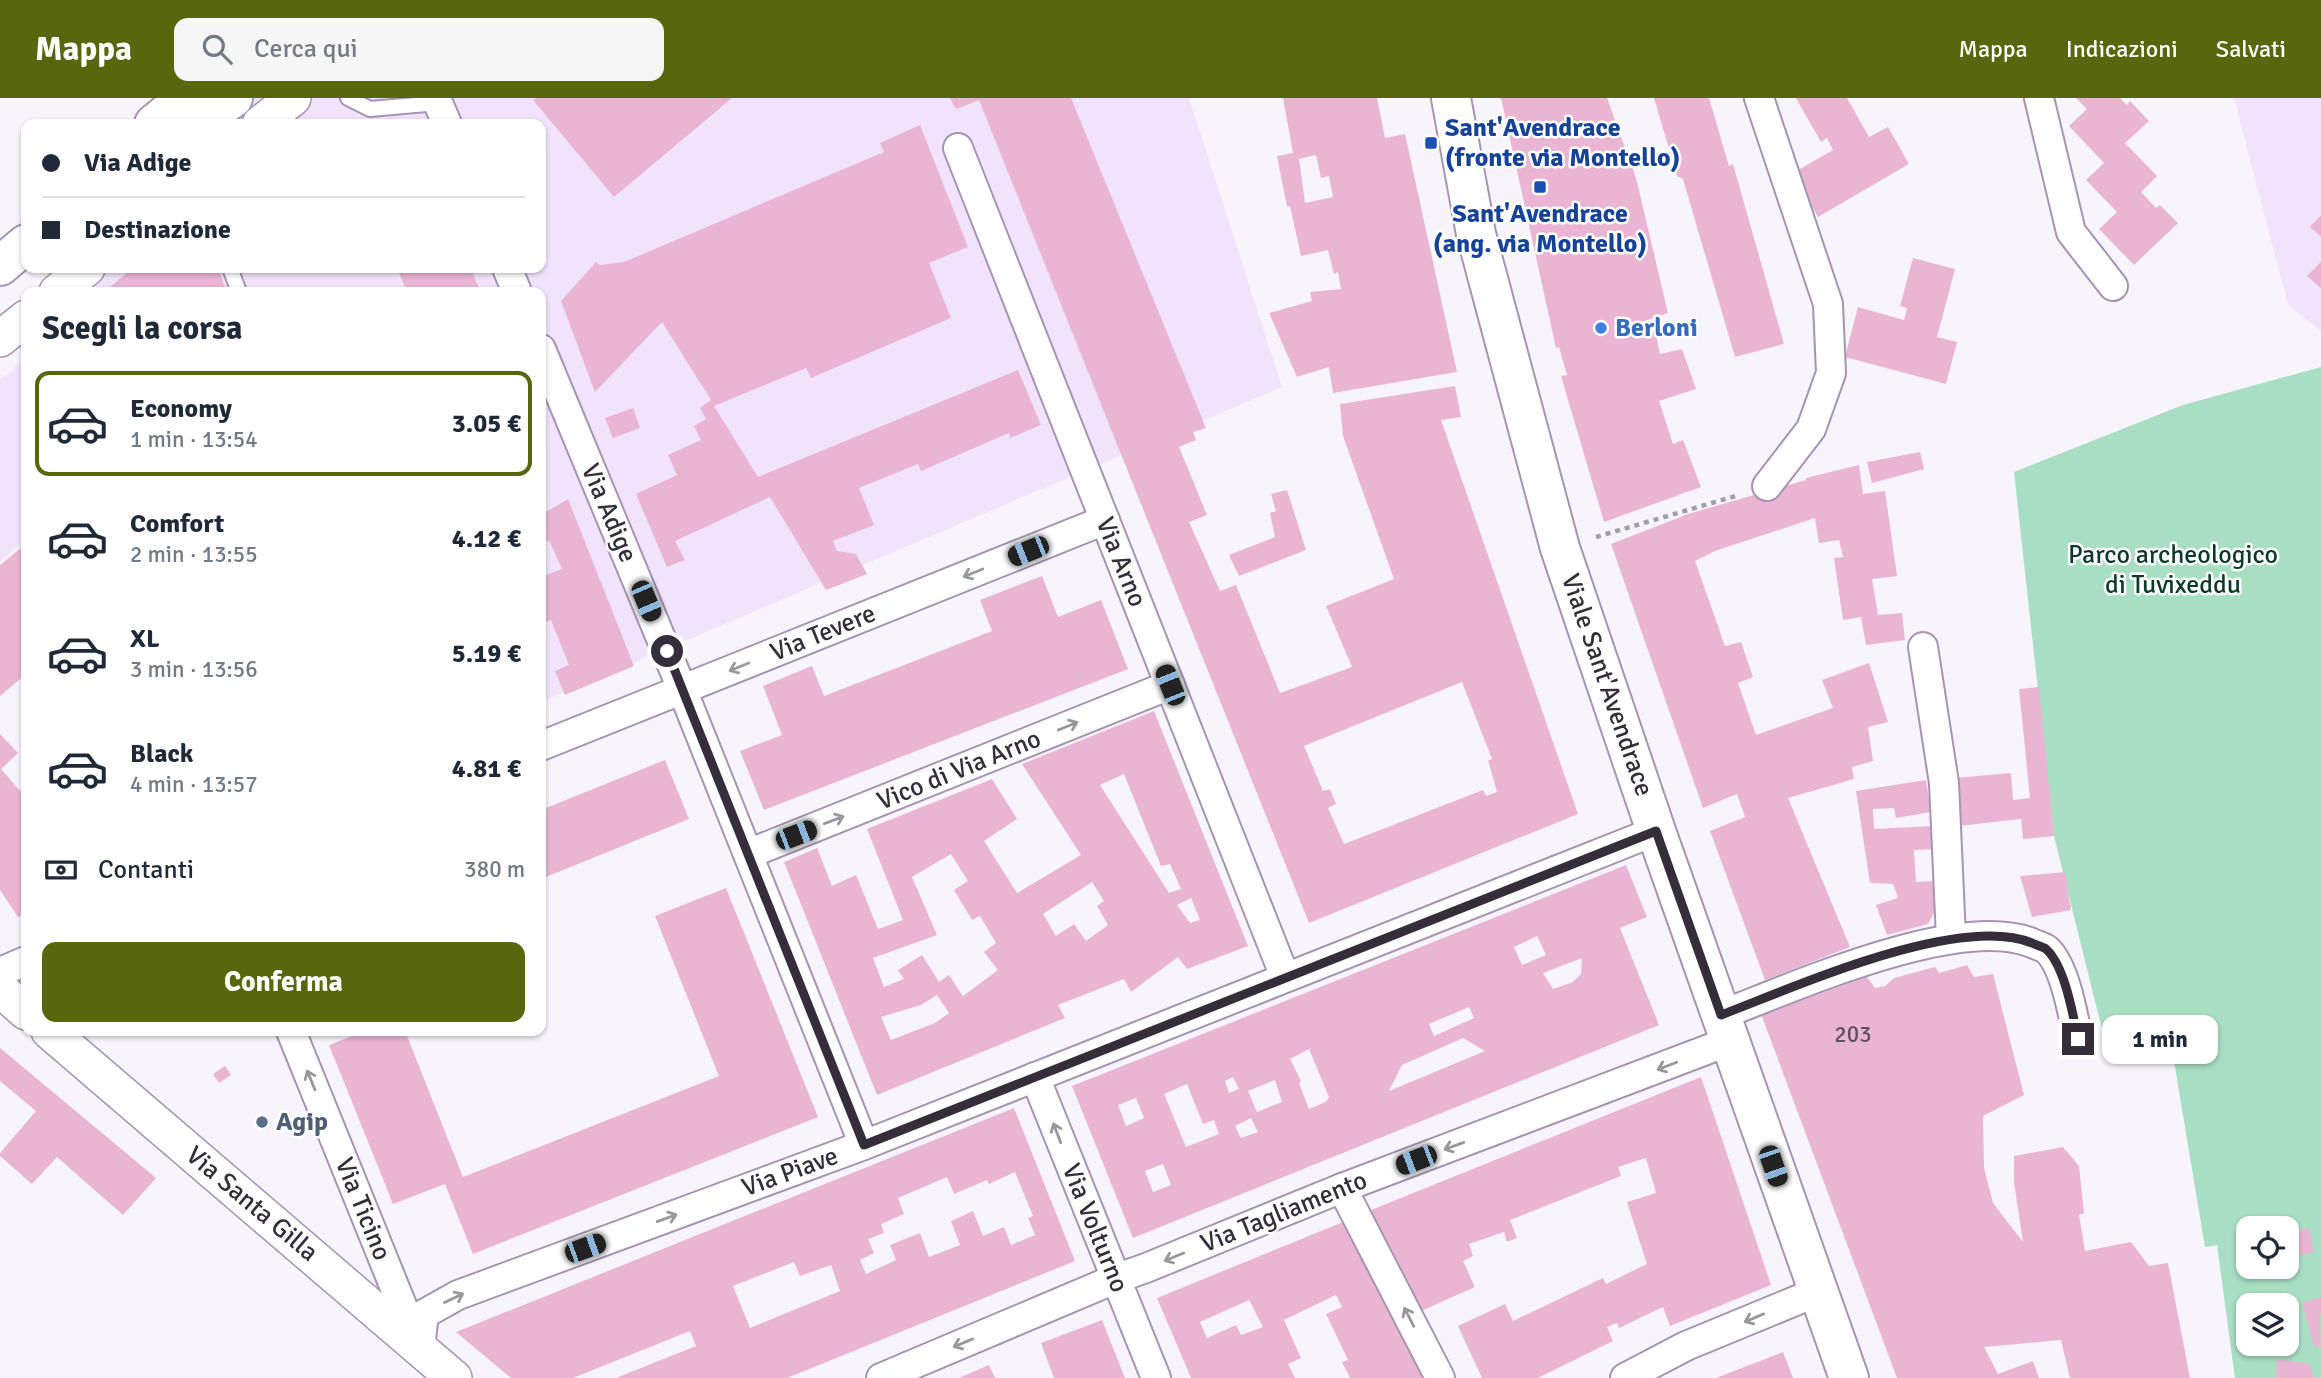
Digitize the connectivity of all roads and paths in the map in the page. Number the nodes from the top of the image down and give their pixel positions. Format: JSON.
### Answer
{"nodes":[{"id":1,"x":186,"y":98,"type":"edge"},
{"id":2,"x":233,"y":98,"type":"edge"},
{"id":3,"x":293,"y":98,"type":"edge"},
{"id":4,"x":348,"y":98,"type":"edge"},
{"id":5,"x":1451,"y":98,"type":"edge"},
{"id":6,"x":1759,"y":98,"type":"edge"},
{"id":7,"x":2039,"y":98,"type":"edge"},
{"id":8,"x":441,"y":108,"type":"edge"},
{"id":9,"x":160,"y":119,"type":"edge"},
{"id":10,"x":203,"y":119,"type":"edge"},
{"id":11,"x":266,"y":119,"type":"edge"},
{"id":12,"x":958,"y":148,"type":"dead end"},
{"id":13,"x":21,"y":248,"type":"edge"},
{"id":14,"x":0,"y":266,"type":"edge"},
{"id":15,"x":81,"y":273,"type":"edge"},
{"id":16,"x":2113,"y":286,"type":"dead end"},
{"id":17,"x":63,"y":287,"type":"edge"},
{"id":18,"x":21,"y":322,"type":"edge"},
{"id":19,"x":0,"y":339,"type":"edge"},
{"id":20,"x":546,"y":361,"type":"edge"},
{"id":21,"x":1766,"y":486,"type":"joint"},
{"id":22,"x":1105,"y":520,"type":"junction"},
{"id":23,"x":1560,"y":548,"type":"junction"},
{"id":24,"x":1923,"y":647,"type":"dead end"},
{"id":25,"x":1170,"y":685,"type":"junction"},
{"id":26,"x":682,"y":689,"type":"junction"},
{"id":27,"x":546,"y":745,"type":"edge"},
{"id":28,"x":1656,"y":831,"type":"junction"},
{"id":29,"x":748,"y":854,"type":"junction"},
{"id":30,"x":1951,"y":938,"type":"junction"},
{"id":31,"x":21,"y":963,"type":"edge"},
{"id":32,"x":0,"y":972,"type":"edge"},
{"id":33,"x":1284,"y":977,"type":"junction"},
{"id":34,"x":0,"y":989,"type":"edge"},
{"id":35,"x":21,"y":1008,"type":"edge"},
{"id":36,"x":1726,"y":1028,"type":"junction"},
{"id":37,"x":55,"y":1036,"type":"edge"},
{"id":38,"x":293,"y":1036,"type":"edge"},
{"id":39,"x":2078,"y":1039,"type":"dead end"},
{"id":40,"x":1035,"y":1077,"type":"junction"},
{"id":41,"x":864,"y":1145,"type":"junction"},
{"id":42,"x":1342,"y":1188,"type":"junction"},
{"id":43,"x":1115,"y":1279,"type":"junction"},
{"id":44,"x":1817,"y":1292,"type":"junction"},
{"id":45,"x":419,"y":1348,"type":"junction"},
{"id":46,"x":454,"y":1378,"type":"edge"},
{"id":47,"x":881,"y":1378,"type":"edge"},
{"id":48,"x":1156,"y":1378,"type":"edge"},
{"id":49,"x":1440,"y":1378,"type":"edge"},
{"id":50,"x":1625,"y":1378,"type":"edge"},
{"id":51,"x":1849,"y":1378,"type":"edge"}],
"edges":[{"from":1,"to":9,"type":"main road"},
{"from":2,"to":10,"type":"main road"},
{"from":3,"to":11,"type":"street"},
{"from":4,"to":8,"type":"lane"},
{"from":5,"to":23,"type":"main road","name":"Viale Sant'Avendrace"},
{"from":6,"to":21,"type":"street"},
{"from":7,"to":16,"type":"street"},
{"from":12,"to":22,"type":"street","name":"Via Arno"},
{"from":13,"to":14,"type":"main road"},
{"from":15,"to":17,"type":"street"},
{"from":18,"to":19,"type":"street"},
{"from":20,"to":26,"type":"street","name":"Via Adige"},
{"from":21,"to":23,"type":"path"},
{"from":22,"to":25,"type":"street","name":"Via Arno"},
{"from":22,"to":26,"type":"street","name":"Via Tevere","one_way":true},
{"from":23,"to":28,"type":"main road","name":"Viale Sant'Avendrace"},
{"from":24,"to":30,"type":"street"},
{"from":29,"to":25,"type":"street","name":"Vico di Via Arno","one_way":true},
{"from":25,"to":33,"type":"street","name":"Via Arno"},
{"from":26,"to":27,"type":"street","name":"Via Tevere"},
{"from":26,"to":29,"type":"street","name":"Via Adige"},
{"from":28,"to":33,"type":"street","name":"Via Piave"},
{"from":28,"to":36,"type":"main road","name":"Viale Sant'Avendrace"},
{"from":29,"to":41,"type":"street","name":"Via Adige"},
{"from":30,"to":36,"type":"street","name":"Via Tagliamento"},
{"from":30,"to":39,"type":"street","name":"Via Tagliamento"},
{"from":31,"to":32,"type":"street"},
{"from":33,"to":40,"type":"street","name":"Via Piave"},
{"from":34,"to":35,"type":"street"},
{"from":36,"to":42,"type":"street","name":"Via Tagliamento","one_way":true},
{"from":36,"to":44,"type":"main road","name":"Viale Sant'Avendrace"},
{"from":37,"to":45,"type":"street","name":"Via Santa Gilla"},
{"from":45,"to":38,"type":"street","name":"Via Ticino","one_way":true},
{"from":40,"to":41,"type":"street","name":"Via Piave"},
{"from":43,"to":40,"type":"street","name":"Via Volturno","one_way":true},
{"from":45,"to":41,"type":"street","name":"Via Piave","one_way":true},
{"from":42,"to":43,"type":"street","name":"Via Tagliamento","one_way":true},
{"from":49,"to":42,"type":"street","one_way":true},
{"from":43,"to":47,"type":"street","name":"Via Tagliamento","one_way":true},
{"from":43,"to":48,"type":"street","name":"Via Volturno"},
{"from":44,"to":50,"type":"street","one_way":true},
{"from":44,"to":51,"type":"main road","name":"Viale Sant'Avendrace"},
{"from":45,"to":46,"type":"street","name":"Via Santa Gilla"}]}
